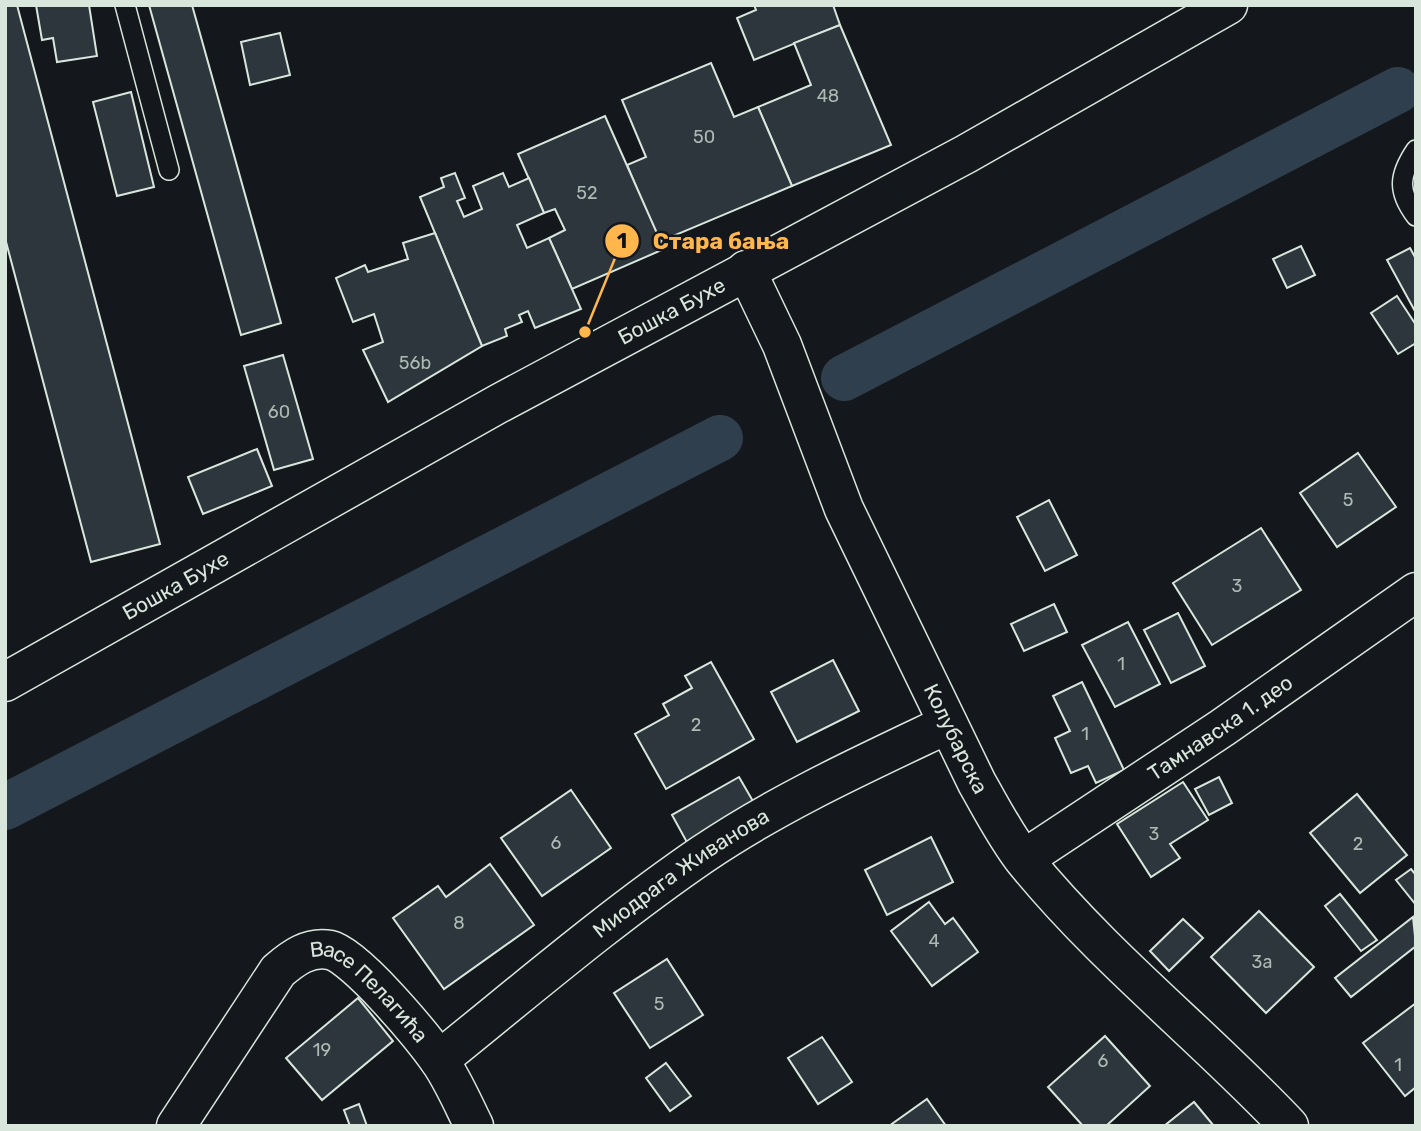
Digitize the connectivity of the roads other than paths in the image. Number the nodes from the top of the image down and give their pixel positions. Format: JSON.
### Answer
{"nodes":[{"id":1,"x":125,"y":5,"type":"edge"},
{"id":2,"x":1228,"y":5,"type":"edge"},
{"id":3,"x":1416,"y":150,"type":"edge"},
{"id":4,"x":169,"y":170,"type":"dead end"},
{"id":5,"x":1416,"y":216,"type":"edge"},
{"id":6,"x":746,"y":270,"type":"junction"},
{"id":7,"x":1416,"y":592,"type":"edge"},
{"id":8,"x":5,"y":682,"type":"edge"},
{"id":9,"x":948,"y":724,"type":"junction"},
{"id":10,"x":1024,"y":859,"type":"junction"},
{"id":11,"x":439,"y":1060,"type":"junction"},
{"id":12,"x":176,"y":1126,"type":"edge"},
{"id":13,"x":474,"y":1126,"type":"edge"},
{"id":14,"x":1289,"y":1126,"type":"edge"}],
"edges":[{"from":1,"to":4,"type":"lane"},
{"from":2,"to":6,"type":"street","name":"Бошка Бухе"},
{"from":3,"to":5,"type":"lane"},
{"from":6,"to":8,"type":"street","name":"Бошка Бухе"},
{"from":6,"to":9,"type":"street","name":"Колубарска"},
{"from":7,"to":10,"type":"street","name":"Тамнавска 1. део"},
{"from":9,"to":10,"type":"street","name":"Колубарска"},
{"from":9,"to":11,"type":"street","name":"Миодрага Живанова"},
{"from":10,"to":14,"type":"street","name":"Колубарска"},
{"from":11,"to":12,"type":"street","name":"Васе Пелагића"},
{"from":11,"to":13,"type":"street","name":"Васе Пелагића"}]}
